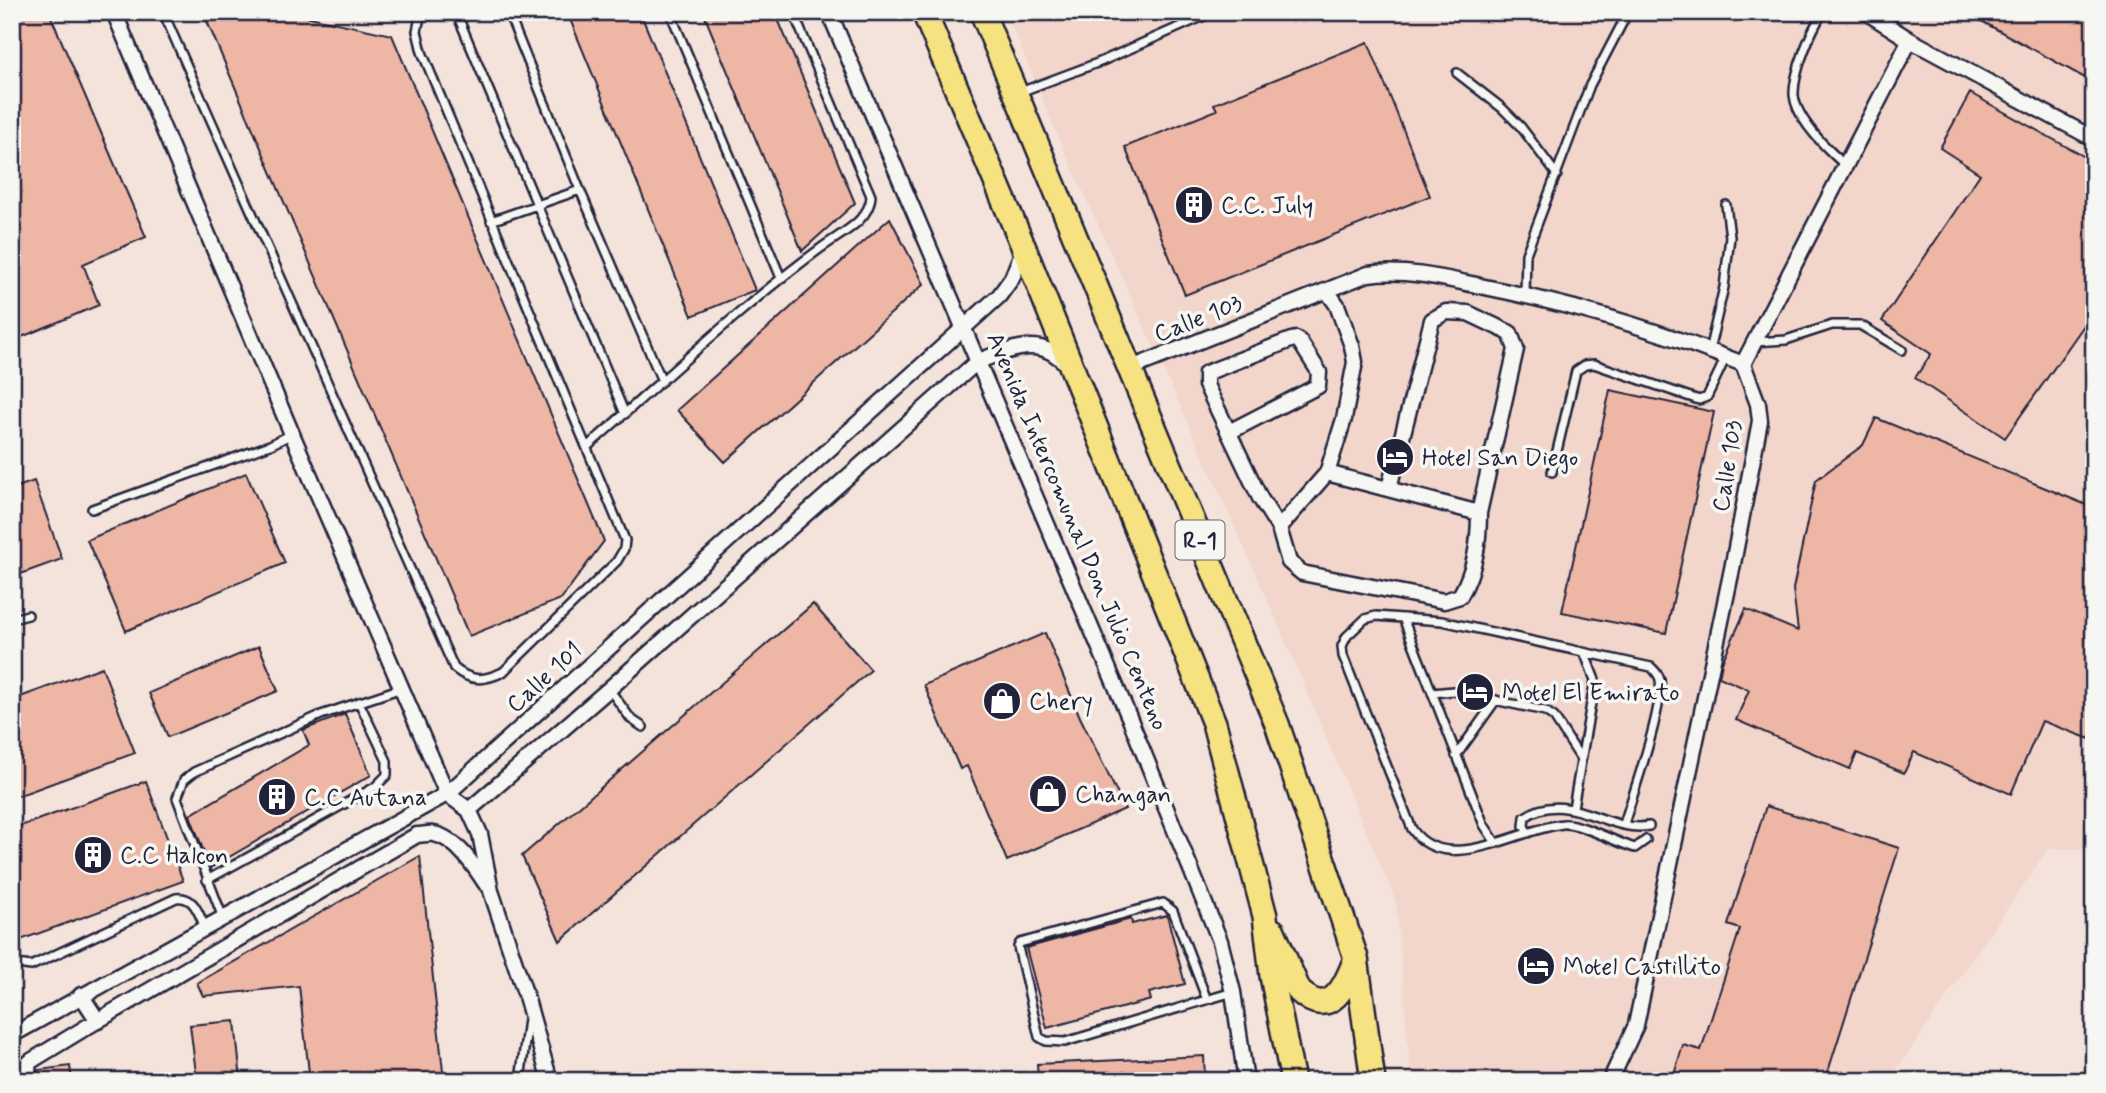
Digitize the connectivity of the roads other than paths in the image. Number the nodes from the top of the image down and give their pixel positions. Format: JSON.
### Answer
{"nodes":[{"id":1,"x":114,"y":12,"type":"edge"},
{"id":2,"x":163,"y":12,"type":"edge"},
{"id":3,"x":421,"y":12,"type":"edge"},
{"id":4,"x":456,"y":12,"type":"edge"},
{"id":5,"x":508,"y":12,"type":"edge"},
{"id":6,"x":670,"y":12,"type":"edge"},
{"id":7,"x":793,"y":12,"type":"edge"},
{"id":8,"x":829,"y":12,"type":"edge"},
{"id":9,"x":924,"y":12,"type":"edge"},
{"id":10,"x":982,"y":12,"type":"edge"},
{"id":11,"x":1213,"y":12,"type":"edge"},
{"id":12,"x":1628,"y":12,"type":"edge"},
{"id":13,"x":1823,"y":12,"type":"edge"},
{"id":14,"x":1866,"y":12,"type":"edge"},
{"id":15,"x":1910,"y":40,"type":"junction"},
{"id":16,"x":1457,"y":73,"type":"dead end"},
{"id":17,"x":1016,"y":94,"type":"junction"},
{"id":18,"x":2094,"y":139,"type":"edge"},
{"id":19,"x":1845,"y":166,"type":"junction"},
{"id":20,"x":1556,"y":174,"type":"junction"},
{"id":21,"x":580,"y":190,"type":"junction"},
{"id":22,"x":536,"y":205,"type":"junction"},
{"id":23,"x":1726,"y":205,"type":"dead end"},
{"id":24,"x":491,"y":221,"type":"junction"},
{"id":25,"x":1024,"y":248,"type":"junction"},
{"id":26,"x":781,"y":278,"type":"junction"},
{"id":27,"x":1327,"y":291,"type":"junction"},
{"id":28,"x":1525,"y":295,"type":"junction"},
{"id":29,"x":964,"y":328,"type":"junction"},
{"id":30,"x":1754,"y":342,"type":"junction"},
{"id":31,"x":1902,"y":350,"type":"dead end"},
{"id":32,"x":1709,"y":351,"type":"junction"},
{"id":33,"x":1726,"y":358,"type":"junction"},
{"id":34,"x":978,"y":361,"type":"junction"},
{"id":35,"x":1743,"y":364,"type":"junction"},
{"id":36,"x":1069,"y":366,"type":"junction"},
{"id":37,"x":1129,"y":369,"type":"junction"},
{"id":38,"x":662,"y":381,"type":"junction"},
{"id":39,"x":625,"y":414,"type":"junction"},
{"id":40,"x":1229,"y":432,"type":"junction"},
{"id":41,"x":292,"y":434,"type":"junction"},
{"id":42,"x":588,"y":446,"type":"junction"},
{"id":43,"x":1327,"y":472,"type":"junction"},
{"id":44,"x":1552,"y":472,"type":"dead end"},
{"id":45,"x":1389,"y":488,"type":"junction"},
{"id":46,"x":92,"y":509,"type":"dead end"},
{"id":47,"x":1479,"y":513,"type":"junction"},
{"id":48,"x":1279,"y":528,"type":"junction"},
{"id":49,"x":28,"y":615,"type":"dead end"},
{"id":50,"x":1404,"y":618,"type":"junction"},
{"id":51,"x":12,"y":620,"type":"edge"},
{"id":52,"x":1585,"y":654,"type":"junction"},
{"id":53,"x":402,"y":688,"type":"junction"},
{"id":54,"x":610,"y":690,"type":"junction"},
{"id":55,"x":1432,"y":693,"type":"junction"},
{"id":56,"x":1496,"y":700,"type":"junction"},
{"id":57,"x":359,"y":702,"type":"junction"},
{"id":58,"x":643,"y":727,"type":"dead end"},
{"id":59,"x":1456,"y":756,"type":"junction"},
{"id":60,"x":1581,"y":759,"type":"junction"},
{"id":61,"x":447,"y":794,"type":"junction"},
{"id":62,"x":1573,"y":808,"type":"junction"},
{"id":63,"x":469,"y":810,"type":"junction"},
{"id":64,"x":1624,"y":824,"type":"junction"},
{"id":65,"x":1649,"y":825,"type":"dead end"},
{"id":66,"x":1528,"y":834,"type":"junction"},
{"id":67,"x":1646,"y":840,"type":"dead end"},
{"id":68,"x":1496,"y":843,"type":"junction"},
{"id":69,"x":207,"y":880,"type":"junction"},
{"id":70,"x":491,"y":891,"type":"junction"},
{"id":71,"x":1265,"y":916,"type":"junction"},
{"id":72,"x":223,"y":918,"type":"junction"},
{"id":73,"x":205,"y":927,"type":"junction"},
{"id":74,"x":1356,"y":958,"type":"junction"},
{"id":75,"x":12,"y":959,"type":"edge"},
{"id":76,"x":1233,"y":992,"type":"junction"},
{"id":77,"x":81,"y":995,"type":"junction"},
{"id":78,"x":1207,"y":1000,"type":"junction"},
{"id":79,"x":529,"y":1013,"type":"junction"},
{"id":80,"x":98,"y":1021,"type":"junction"},
{"id":81,"x":12,"y":1035,"type":"edge"},
{"id":82,"x":31,"y":1061,"type":"junction"},
{"id":83,"x":12,"y":1079,"type":"edge"},
{"id":84,"x":33,"y":1081,"type":"edge"},
{"id":85,"x":520,"y":1081,"type":"edge"},
{"id":86,"x":550,"y":1081,"type":"edge"},
{"id":87,"x":1246,"y":1081,"type":"edge"},
{"id":88,"x":1293,"y":1081,"type":"edge"},
{"id":89,"x":1373,"y":1081,"type":"edge"},
{"id":90,"x":1610,"y":1081,"type":"edge"}],
"edges":[{"from":1,"to":41,"type":"street"},
{"from":2,"to":42,"type":"lane"},
{"from":3,"to":24,"type":"lane"},
{"from":4,"to":22,"type":"lane"},
{"from":5,"to":21,"type":"lane"},
{"from":6,"to":26,"type":"lane"},
{"from":7,"to":26,"type":"lane"},
{"from":8,"to":29,"type":"street","name":"Avenida Intercomunal Don Julio Centeno"},
{"from":9,"to":25,"type":"main road","name":"Avenida Intercomunal Don Julio Centeno","number":"R-1"},
{"from":10,"to":17,"type":"main road","number":"R-1"},
{"from":11,"to":17,"type":"lane"},
{"from":12,"to":20,"type":"lane"},
{"from":13,"to":19,"type":"lane"},
{"from":14,"to":15,"type":"street"},
{"from":15,"to":18,"type":"street"},
{"from":15,"to":19,"type":"street"},
{"from":16,"to":20,"type":"lane"},
{"from":17,"to":37,"type":"main road","number":"R-1"},
{"from":19,"to":30,"type":"street"},
{"from":20,"to":28,"type":"lane"},
{"from":21,"to":22,"type":"lane"},
{"from":21,"to":38,"type":"lane"},
{"from":22,"to":24,"type":"lane"},
{"from":22,"to":39,"type":"lane"},
{"from":23,"to":32,"type":"lane"},
{"from":24,"to":42,"type":"lane"},
{"from":25,"to":29,"type":"street","name":"Calle 101"},
{"from":25,"to":36,"type":"main road","name":"Avenida Intercomunal Don Julio Centeno","number":"R-1"},
{"from":26,"to":38,"type":"lane"},
{"from":27,"to":28,"type":"street","name":"Calle 103"},
{"from":27,"to":37,"type":"street","name":"Calle 103"},
{"from":27,"to":43,"type":"street"},
{"from":28,"to":32,"type":"street","name":"Calle 103"},
{"from":29,"to":34,"type":"street","name":"Avenida Intercomunal Don Julio Centeno"},
{"from":29,"to":61,"type":"street","name":"Calle 101"},
{"from":30,"to":31,"type":"lane"},
{"from":30,"to":35,"type":"street"},
{"from":32,"to":33,"type":"street","name":"Calle 103"},
{"from":33,"to":35,"type":"street","name":"Calle 103"},
{"from":33,"to":44,"type":"lane"},
{"from":34,"to":36,"type":"street","name":"Calle 101"},
{"from":34,"to":54,"type":"street","name":"Calle 101"},
{"from":34,"to":76,"type":"street","name":"Avenida Intercomunal Don Julio Centeno"},
{"from":35,"to":90,"type":"street","name":"Calle 103"},
{"from":36,"to":71,"type":"main road","name":"Avenida Intercomunal Don Julio Centeno","number":"R-1"},
{"from":37,"to":74,"type":"main road","number":"R-1"},
{"from":38,"to":39,"type":"lane"},
{"from":39,"to":42,"type":"lane"},
{"from":40,"to":40,"type":"street"},
{"from":40,"to":48,"type":"street"},
{"from":41,"to":46,"type":"lane"},
{"from":41,"to":53,"type":"street"},
{"from":43,"to":45,"type":"street"},
{"from":43,"to":48,"type":"street"},
{"from":45,"to":47,"type":"street"},
{"from":45,"to":47,"type":"street"},
{"from":47,"to":48,"type":"street"},
{"from":49,"to":51,"type":"lane"},
{"from":50,"to":52,"type":"lane"},
{"from":50,"to":55,"type":"lane"},
{"from":50,"to":68,"type":"lane"},
{"from":52,"to":60,"type":"lane"},
{"from":52,"to":64,"type":"lane"},
{"from":53,"to":57,"type":"lane"},
{"from":53,"to":61,"type":"street"},
{"from":54,"to":58,"type":"lane"},
{"from":54,"to":63,"type":"street","name":"Calle 101"},
{"from":55,"to":56,"type":"lane"},
{"from":55,"to":59,"type":"lane"},
{"from":56,"to":59,"type":"lane"},
{"from":56,"to":60,"type":"lane"},
{"from":57,"to":69,"type":"lane"},
{"from":57,"to":69,"type":"lane"},
{"from":59,"to":68,"type":"lane"},
{"from":60,"to":62,"type":"lane"},
{"from":61,"to":63,"type":"street"},
{"from":61,"to":72,"type":"street","name":"Calle 101"},
{"from":62,"to":64,"type":"lane"},
{"from":62,"to":66,"type":"lane"},
{"from":63,"to":70,"type":"street"},
{"from":64,"to":65,"type":"lane"},
{"from":66,"to":67,"type":"lane"},
{"from":66,"to":68,"type":"lane"},
{"from":69,"to":72,"type":"lane"},
{"from":70,"to":79,"type":"street"},
{"from":70,"to":80,"type":"street"},
{"from":71,"to":74,"type":"main road"},
{"from":71,"to":88,"type":"main road","name":"Avenida Intercomunal Don Julio Centeno","number":"R-1"},
{"from":72,"to":73,"type":"street","name":"Calle 101"},
{"from":73,"to":75,"type":"lane"},
{"from":73,"to":77,"type":"street","name":"Calle 101"},
{"from":74,"to":89,"type":"main road","number":"R-1"},
{"from":76,"to":78,"type":"lane"},
{"from":76,"to":87,"type":"street","name":"Avenida Intercomunal Don Julio Centeno"},
{"from":77,"to":80,"type":"street"},
{"from":77,"to":81,"type":"street","name":"Calle 101"},
{"from":78,"to":78,"type":"lane"},
{"from":79,"to":85,"type":"lane"},
{"from":79,"to":86,"type":"street"},
{"from":80,"to":82,"type":"street"},
{"from":82,"to":83,"type":"street"},
{"from":82,"to":84,"type":"lane"}]}
